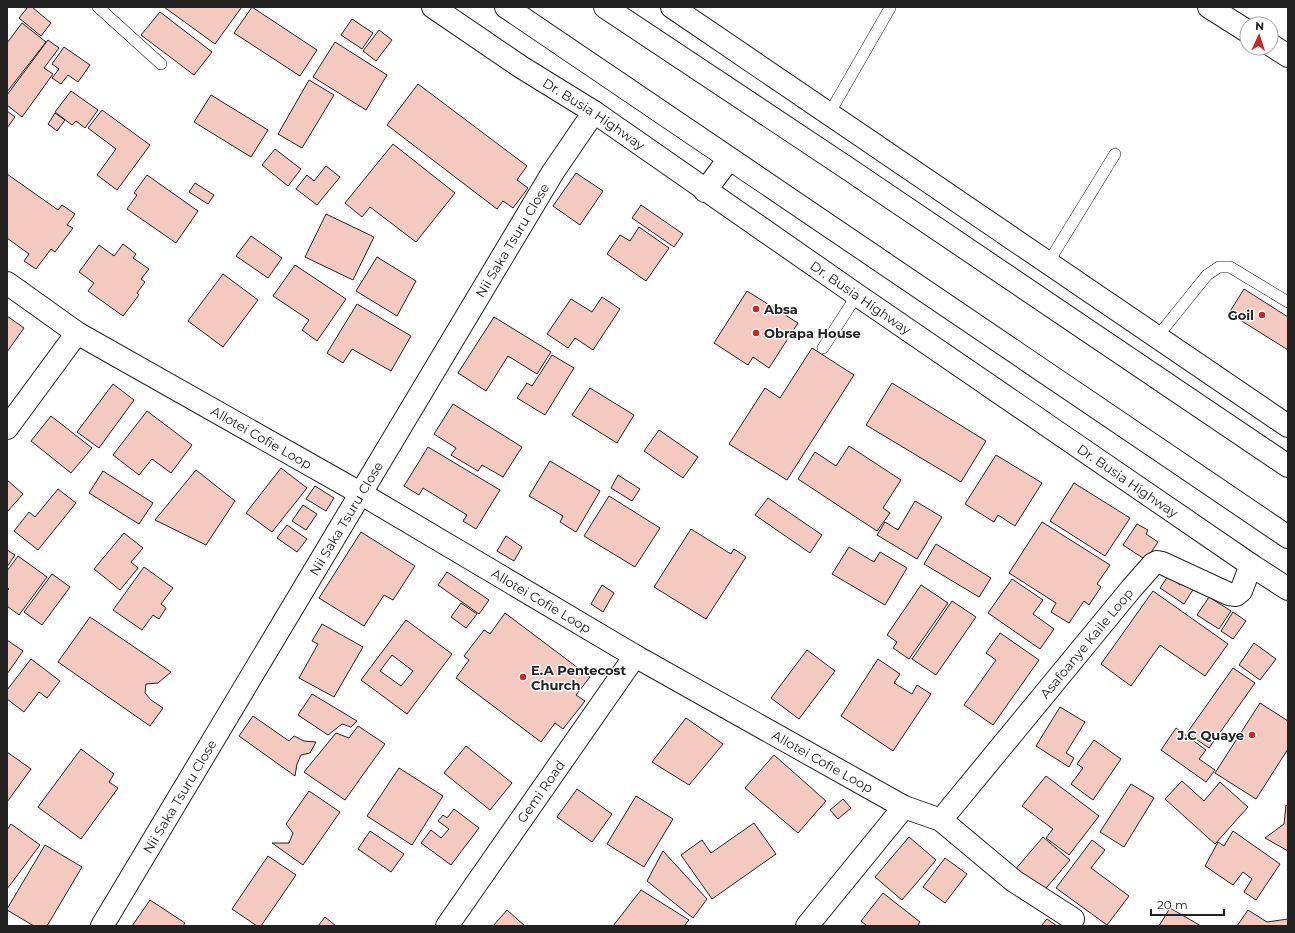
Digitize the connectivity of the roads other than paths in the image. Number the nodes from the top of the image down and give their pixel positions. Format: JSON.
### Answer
{"nodes":[{"id":1,"x":98,"y":7,"type":"edge"},
{"id":2,"x":433,"y":7,"type":"edge"},
{"id":3,"x":506,"y":7,"type":"edge"},
{"id":4,"x":605,"y":7,"type":"edge"},
{"id":5,"x":672,"y":7,"type":"edge"},
{"id":6,"x":1209,"y":7,"type":"edge"},
{"id":7,"x":890,"y":8,"type":"edge"},
{"id":8,"x":1239,"y":25,"type":"edge"},
{"id":9,"x":1279,"y":50,"type":"edge"},
{"id":10,"x":1288,"y":56,"type":"edge"},
{"id":11,"x":160,"y":64,"type":"dead end"},
{"id":12,"x":594,"y":112,"type":"junction"},
{"id":13,"x":829,"y":114,"type":"junction"},
{"id":14,"x":1115,"y":154,"type":"dead end"},
{"id":15,"x":729,"y":159,"type":"junction"},
{"id":16,"x":705,"y":191,"type":"junction"},
{"id":17,"x":1048,"y":263,"type":"junction"},
{"id":18,"x":7,"y":283,"type":"edge"},
{"id":19,"x":857,"y":295,"type":"junction"},
{"id":20,"x":1288,"y":302,"type":"edge"},
{"id":21,"x":77,"y":333,"type":"junction"},
{"id":22,"x":1157,"y":337,"type":"junction"},
{"id":23,"x":823,"y":348,"type":"dead end"},
{"id":24,"x":1288,"y":426,"type":"edge"},
{"id":25,"x":7,"y":428,"type":"edge"},
{"id":26,"x":1288,"y":466,"type":"edge"},
{"id":27,"x":360,"y":493,"type":"junction"},
{"id":28,"x":1288,"y":537,"type":"edge"},
{"id":29,"x":1251,"y":565,"type":"junction"},
{"id":30,"x":1288,"y":589,"type":"edge"},
{"id":31,"x":635,"y":656,"type":"junction"},
{"id":32,"x":904,"y":807,"type":"junction"},
{"id":33,"x":941,"y":820,"type":"junction"},
{"id":34,"x":1073,"y":919,"type":"dead end"},
{"id":35,"x":102,"y":926,"type":"edge"},
{"id":36,"x":447,"y":926,"type":"edge"},
{"id":37,"x":807,"y":926,"type":"edge"}],
"edges":[{"from":1,"to":11,"type":"lane"},
{"from":2,"to":12,"type":"main road","name":"Dr. Busia Highway"},
{"from":3,"to":15,"type":"main road"},
{"from":4,"to":26,"type":"main road"},
{"from":5,"to":13,"type":"main road"},
{"from":6,"to":8,"type":"main road"},
{"from":7,"to":13,"type":"lane"},
{"from":9,"to":10,"type":"main road"},
{"from":12,"to":16,"type":"main road","name":"Dr. Busia Highway"},
{"from":12,"to":27,"type":"main road","name":"Nii Saka Tsuru Close"},
{"from":13,"to":17,"type":"main road"},
{"from":14,"to":17,"type":"lane"},
{"from":15,"to":16,"type":"main road"},
{"from":15,"to":28,"type":"main road"},
{"from":16,"to":19,"type":"main road","name":"Dr. Busia Highway"},
{"from":17,"to":22,"type":"main road"},
{"from":18,"to":21,"type":"main road","name":"Allotei Cofie Loop"},
{"from":19,"to":23,"type":"lane"},
{"from":19,"to":29,"type":"main road","name":"Dr. Busia Highway"},
{"from":20,"to":22,"type":"lane"},
{"from":21,"to":25,"type":"main road"},
{"from":21,"to":27,"type":"main road","name":"Allotei Cofie Loop"},
{"from":22,"to":24,"type":"main road"},
{"from":27,"to":31,"type":"main road","name":"Allotei Cofie Loop"},
{"from":27,"to":35,"type":"main road","name":"Nii Saka Tsuru Close"},
{"from":29,"to":30,"type":"main road","name":"Dr. Busia Highway"},
{"from":29,"to":33,"type":"main road","name":"Asafoanye Kaile Loop"},
{"from":31,"to":32,"type":"main road","name":"Allotei Cofie Loop"},
{"from":31,"to":36,"type":"main road","name":"Gemi Road"},
{"from":32,"to":33,"type":"main road","name":"Allotei Cofie Loop"},
{"from":32,"to":37,"type":"main road"},
{"from":33,"to":34,"type":"main road","name":"Allotei Cofie Loop"}]}
